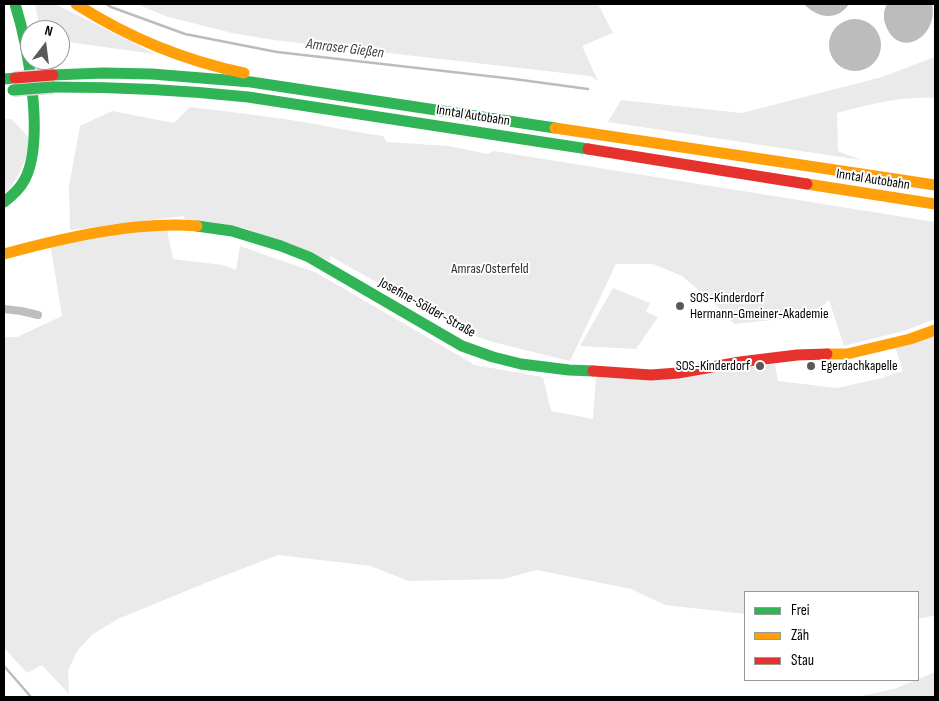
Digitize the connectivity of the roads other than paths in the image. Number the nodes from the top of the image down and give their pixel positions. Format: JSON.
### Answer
{"nodes":[{"id":1,"x":15,"y":4,"type":"edge"},
{"id":2,"x":22,"y":4,"type":"edge"},
{"id":3,"x":76,"y":4,"type":"edge"},
{"id":4,"x":27,"y":20,"type":"edge"},
{"id":5,"x":36,"y":70,"type":"edge"},
{"id":6,"x":9,"y":79,"type":"edge"},
{"id":7,"x":288,"y":88,"type":"junction"},
{"id":8,"x":7,"y":91,"type":"edge"},
{"id":9,"x":935,"y":185,"type":"edge"},
{"id":10,"x":4,"y":202,"type":"edge"},
{"id":11,"x":935,"y":204,"type":"edge"},
{"id":12,"x":4,"y":212,"type":"edge"},
{"id":13,"x":4,"y":254,"type":"edge"},
{"id":14,"x":4,"y":309,"type":"edge"},
{"id":15,"x":38,"y":315,"type":"dead end"},
{"id":16,"x":935,"y":330,"type":"edge"}],
"edges":[{"from":1,"to":10,"type":"main road"},
{"from":2,"to":4,"type":"main road"},
{"from":3,"to":7,"type":"main road"},
{"from":5,"to":12,"type":"main road"},
{"from":6,"to":7,"type":"main road","name":"Inntal Autobahn","bridge":true},
{"from":7,"to":9,"type":"main road","name":"Inntal Autobahn"},
{"from":8,"to":11,"type":"main road","name":"Inntal Autobahn","bridge":true},
{"from":13,"to":16,"type":"main road","name":"Josefine-Sölder-Straße"},
{"from":14,"to":15,"type":"street"}]}
